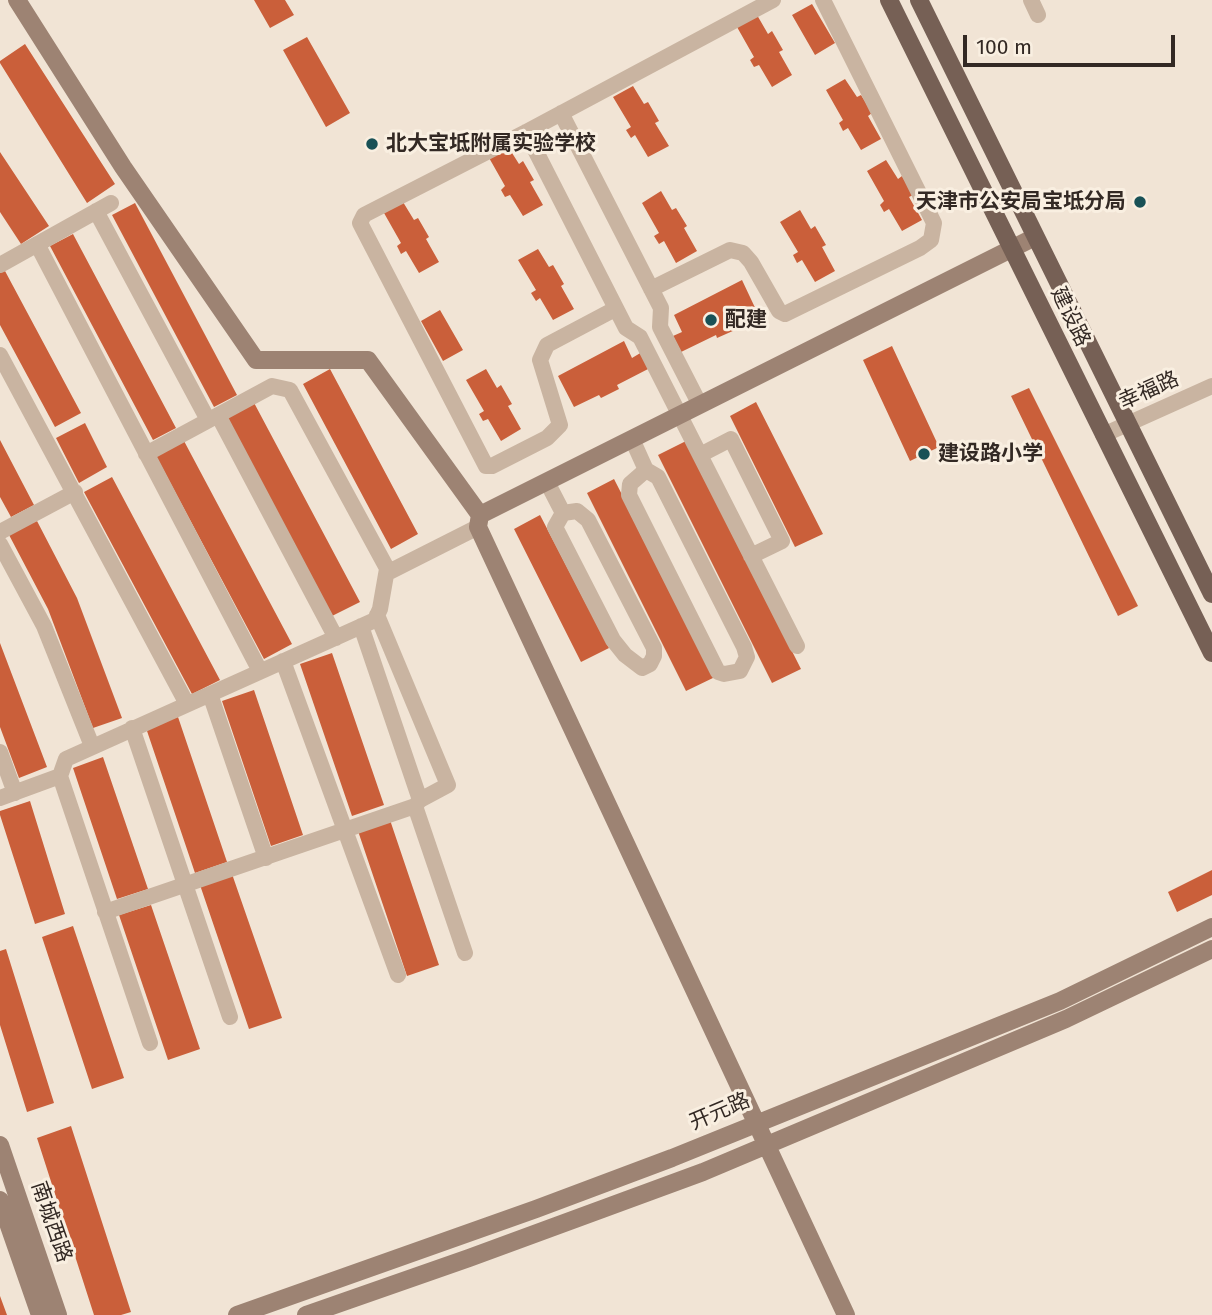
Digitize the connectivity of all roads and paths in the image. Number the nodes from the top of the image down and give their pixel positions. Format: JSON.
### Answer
{"nodes":[{"id":1,"x":18,"y":0,"type":"edge"},
{"id":2,"x":773,"y":0,"type":"edge"},
{"id":3,"x":823,"y":0,"type":"edge"},
{"id":4,"x":889,"y":0,"type":"edge"},
{"id":5,"x":919,"y":0,"type":"edge"},
{"id":6,"x":1031,"y":0,"type":"edge"},
{"id":7,"x":1038,"y":15,"type":"dead end"},
{"id":8,"x":561,"y":113,"type":"junction"},
{"id":9,"x":526,"y":132,"type":"junction"},
{"id":10,"x":111,"y":203,"type":"dead end"},
{"id":11,"x":96,"y":211,"type":"junction"},
{"id":12,"x":1035,"y":237,"type":"junction"},
{"id":13,"x":37,"y":244,"type":"junction"},
{"id":14,"x":1012,"y":248,"type":"junction"},
{"id":15,"x":0,"y":265,"type":"edge"},
{"id":16,"x":651,"y":289,"type":"junction"},
{"id":17,"x":615,"y":309,"type":"junction"},
{"id":18,"x":660,"y":327,"type":"junction"},
{"id":19,"x":640,"y":337,"type":"junction"},
{"id":20,"x":0,"y":355,"type":"edge"},
{"id":21,"x":1212,"y":386,"type":"edge"},
{"id":22,"x":700,"y":405,"type":"junction"},
{"id":23,"x":680,"y":415,"type":"junction"},
{"id":24,"x":213,"y":418,"type":"junction"},
{"id":25,"x":1128,"y":423,"type":"junction"},
{"id":26,"x":1104,"y":435,"type":"junction"},
{"id":27,"x":632,"y":439,"type":"junction"},
{"id":28,"x":146,"y":453,"type":"junction"},
{"id":29,"x":700,"y":455,"type":"junction"},
{"id":30,"x":646,"y":470,"type":"junction"},
{"id":31,"x":547,"y":482,"type":"junction"},
{"id":32,"x":75,"y":492,"type":"junction"},
{"id":33,"x":563,"y":513,"type":"junction"},
{"id":34,"x":480,"y":521,"type":"junction"},
{"id":35,"x":1,"y":532,"type":"edge"},
{"id":36,"x":751,"y":556,"type":"junction"},
{"id":37,"x":387,"y":569,"type":"junction"},
{"id":38,"x":1212,"y":594,"type":"edge"},
{"id":39,"x":377,"y":615,"type":"junction"},
{"id":40,"x":361,"y":626,"type":"junction"},
{"id":41,"x":335,"y":638,"type":"junction"},
{"id":42,"x":797,"y":646,"type":"dead end"},
{"id":43,"x":1212,"y":653,"type":"edge"},
{"id":44,"x":283,"y":661,"type":"junction"},
{"id":45,"x":260,"y":671,"type":"junction"},
{"id":46,"x":210,"y":694,"type":"junction"},
{"id":47,"x":187,"y":704,"type":"junction"},
{"id":48,"x":132,"y":728,"type":"junction"},
{"id":49,"x":92,"y":746,"type":"junction"},
{"id":50,"x":0,"y":752,"type":"edge"},
{"id":51,"x":60,"y":776,"type":"junction"},
{"id":52,"x":7,"y":795,"type":"edge"},
{"id":53,"x":418,"y":803,"type":"junction"},
{"id":54,"x":345,"y":831,"type":"junction"},
{"id":55,"x":265,"y":858,"type":"junction"},
{"id":56,"x":185,"y":885,"type":"junction"},
{"id":57,"x":106,"y":912,"type":"junction"},
{"id":58,"x":1212,"y":927,"type":"edge"},
{"id":59,"x":1212,"y":949,"type":"edge"},
{"id":60,"x":465,"y":953,"type":"dead end"},
{"id":61,"x":398,"y":975,"type":"dead end"},
{"id":62,"x":230,"y":1017,"type":"dead end"},
{"id":63,"x":150,"y":1043,"type":"dead end"},
{"id":64,"x":757,"y":1121,"type":"junction"},
{"id":65,"x":768,"y":1144,"type":"junction"},
{"id":66,"x":0,"y":1145,"type":"edge"},
{"id":67,"x":0,"y":1200,"type":"edge"},
{"id":68,"x":40,"y":1315,"type":"edge"},
{"id":69,"x":58,"y":1315,"type":"edge"},
{"id":70,"x":237,"y":1315,"type":"edge"},
{"id":71,"x":306,"y":1315,"type":"edge"},
{"id":72,"x":846,"y":1315,"type":"edge"}],
"edges":[{"from":1,"to":34,"type":"main road"},
{"from":2,"to":8,"type":"street"},
{"from":3,"to":16,"type":"street"},
{"from":4,"to":14,"type":"main road","name":"建设路"},
{"from":5,"to":12,"type":"main road","name":"建设路"},
{"from":6,"to":7,"type":"street"},
{"from":8,"to":9,"type":"street"},
{"from":8,"to":16,"type":"street"},
{"from":9,"to":17,"type":"street"},
{"from":9,"to":17,"type":"street"},
{"from":10,"to":11,"type":"street"},
{"from":11,"to":13,"type":"street"},
{"from":11,"to":24,"type":"street"},
{"from":12,"to":14,"type":"main road"},
{"from":12,"to":25,"type":"main road","name":"建设路"},
{"from":13,"to":15,"type":"street"},
{"from":13,"to":28,"type":"street"},
{"from":14,"to":22,"type":"main road"},
{"from":14,"to":26,"type":"main road","name":"建设路"},
{"from":16,"to":18,"type":"street"},
{"from":17,"to":19,"type":"street"},
{"from":18,"to":19,"type":"street"},
{"from":18,"to":22,"type":"street"},
{"from":19,"to":23,"type":"street"},
{"from":20,"to":32,"type":"street"},
{"from":21,"to":25,"type":"street","name":"幸福路"},
{"from":22,"to":23,"type":"main road"},
{"from":23,"to":27,"type":"main road"},
{"from":23,"to":29,"type":"street"},
{"from":24,"to":28,"type":"street"},
{"from":24,"to":37,"type":"street"},
{"from":24,"to":41,"type":"street"},
{"from":25,"to":26,"type":"street","name":"幸福路"},
{"from":25,"to":38,"type":"main road","name":"建设路"},
{"from":26,"to":43,"type":"main road","name":"建设路"},
{"from":27,"to":30,"type":"street"},
{"from":27,"to":31,"type":"main road"},
{"from":28,"to":45,"type":"street"},
{"from":29,"to":36,"type":"street"},
{"from":29,"to":36,"type":"street"},
{"from":30,"to":30,"type":"street"},
{"from":31,"to":33,"type":"street"},
{"from":31,"to":34,"type":"main road"},
{"from":32,"to":35,"type":"street"},
{"from":32,"to":47,"type":"street"},
{"from":33,"to":33,"type":"street"},
{"from":34,"to":37,"type":"street"},
{"from":34,"to":64,"type":"main road"},
{"from":35,"to":49,"type":"street"},
{"from":36,"to":42,"type":"street"},
{"from":37,"to":39,"type":"street"},
{"from":39,"to":40,"type":"street"},
{"from":39,"to":53,"type":"street"},
{"from":40,"to":41,"type":"street"},
{"from":40,"to":53,"type":"street"},
{"from":41,"to":44,"type":"street"},
{"from":44,"to":45,"type":"street"},
{"from":44,"to":54,"type":"street"},
{"from":45,"to":46,"type":"street"},
{"from":46,"to":47,"type":"street"},
{"from":46,"to":55,"type":"street"},
{"from":47,"to":48,"type":"street"},
{"from":48,"to":49,"type":"street"},
{"from":48,"to":56,"type":"street"},
{"from":49,"to":51,"type":"street"},
{"from":50,"to":52,"type":"street"},
{"from":51,"to":52,"type":"street"},
{"from":51,"to":57,"type":"street"},
{"from":53,"to":54,"type":"street"},
{"from":53,"to":60,"type":"street"},
{"from":54,"to":55,"type":"street"},
{"from":54,"to":61,"type":"street"},
{"from":55,"to":56,"type":"street"},
{"from":56,"to":57,"type":"street"},
{"from":56,"to":62,"type":"street"},
{"from":57,"to":63,"type":"street"},
{"from":58,"to":64,"type":"main road","name":"开元路"},
{"from":59,"to":65,"type":"main road"},
{"from":64,"to":65,"type":"main road"},
{"from":64,"to":70,"type":"main road","name":"开元路"},
{"from":65,"to":71,"type":"main road"},
{"from":65,"to":72,"type":"main road"},
{"from":66,"to":69,"type":"main road","name":"南城西路"},
{"from":67,"to":68,"type":"main road","name":"南城西路"}]}
